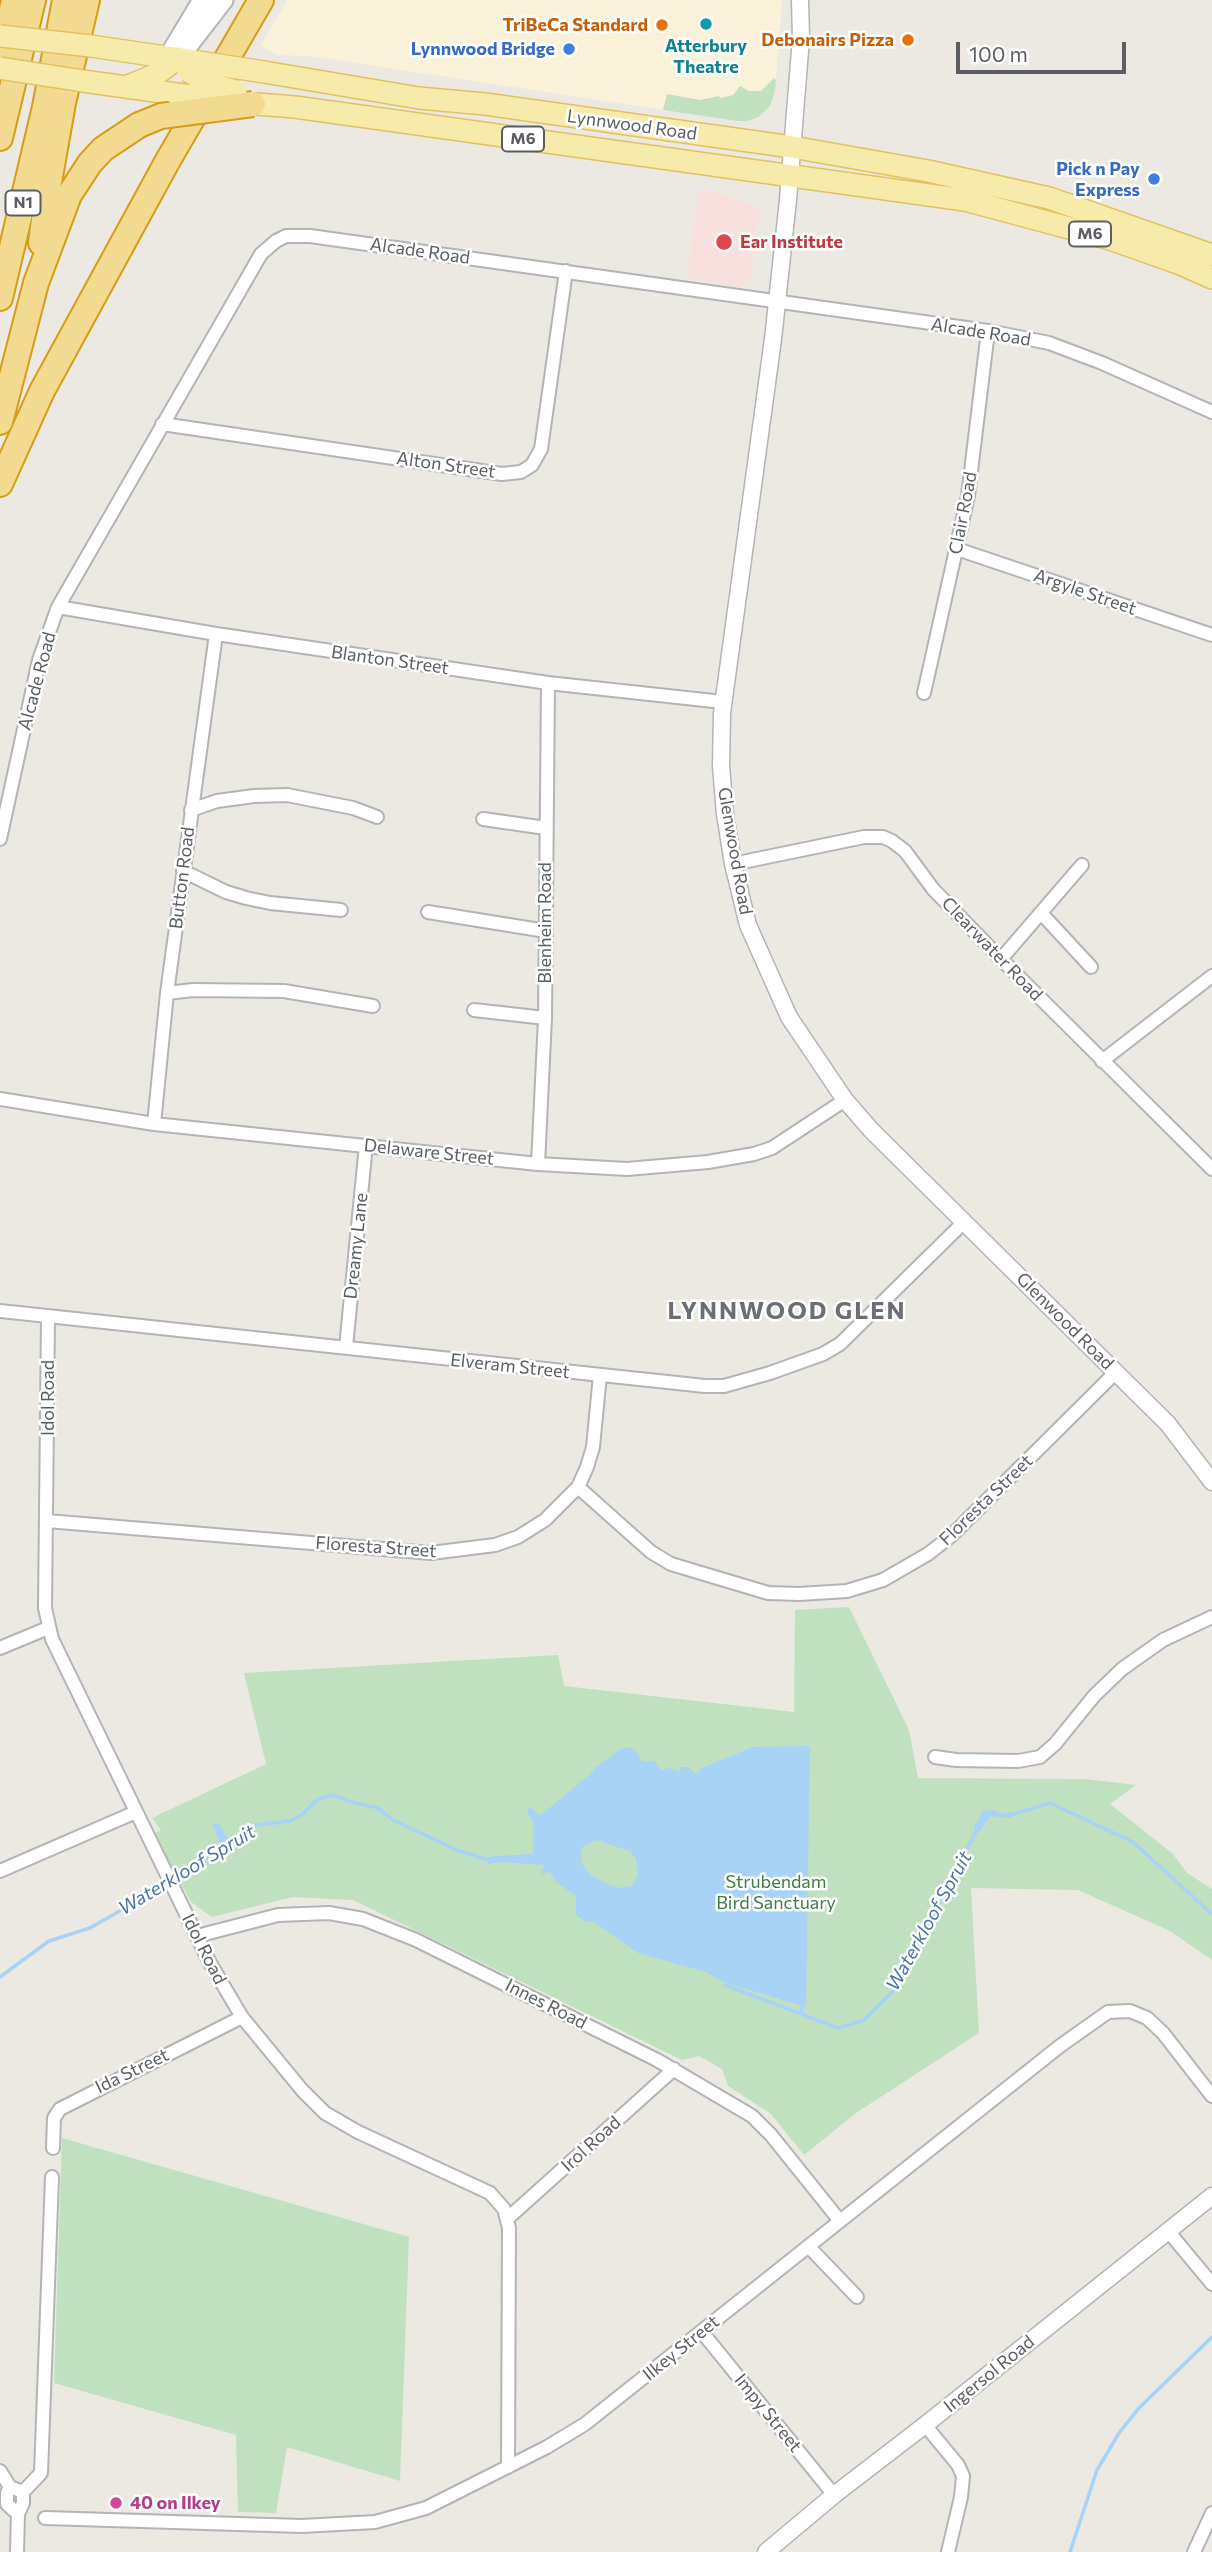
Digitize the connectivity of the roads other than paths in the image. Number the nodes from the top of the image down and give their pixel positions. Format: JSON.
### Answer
{"nodes":[{"id":1,"x":14,"y":0,"type":"edge"},
{"id":2,"x":33,"y":0,"type":"edge"},
{"id":3,"x":65,"y":0,"type":"edge"},
{"id":4,"x":88,"y":0,"type":"edge"},
{"id":5,"x":202,"y":0,"type":"edge"},
{"id":6,"x":223,"y":0,"type":"edge"},
{"id":7,"x":261,"y":0,"type":"edge"},
{"id":8,"x":800,"y":0,"type":"edge"},
{"id":9,"x":812,"y":0,"type":"edge"},
{"id":10,"x":0,"y":36,"type":"edge"},
{"id":11,"x":801,"y":38,"type":"junction"},
{"id":12,"x":182,"y":62,"type":"junction"},
{"id":13,"x":0,"y":66,"type":"edge"},
{"id":14,"x":126,"y":87,"type":"junction"},
{"id":15,"x":419,"y":98,"type":"junction"},
{"id":16,"x":257,"y":102,"type":"junction"},
{"id":17,"x":45,"y":107,"type":"junction"},
{"id":18,"x":0,"y":138,"type":"edge"},
{"id":19,"x":792,"y":147,"type":"junction"},
{"id":20,"x":789,"y":177,"type":"junction"},
{"id":21,"x":1212,"y":255,"type":"edge"},
{"id":22,"x":566,"y":271,"type":"junction"},
{"id":23,"x":1212,"y":278,"type":"edge"},
{"id":24,"x":36,"y":283,"type":"junction"},
{"id":25,"x":0,"y":298,"type":"edge"},
{"id":26,"x":777,"y":301,"type":"junction"},
{"id":27,"x":988,"y":331,"type":"junction"},
{"id":28,"x":0,"y":371,"type":"edge"},
{"id":29,"x":1212,"y":412,"type":"edge"},
{"id":30,"x":0,"y":422,"type":"edge"},
{"id":31,"x":162,"y":424,"type":"junction"},
{"id":32,"x":0,"y":484,"type":"edge"},
{"id":33,"x":957,"y":549,"type":"junction"},
{"id":34,"x":58,"y":607,"type":"junction"},
{"id":35,"x":216,"y":634,"type":"junction"},
{"id":36,"x":1212,"y":635,"type":"edge"},
{"id":37,"x":548,"y":683,"type":"junction"},
{"id":38,"x":925,"y":693,"type":"dead end"},
{"id":39,"x":723,"y":702,"type":"junction"},
{"id":40,"x":191,"y":810,"type":"junction"},
{"id":41,"x":377,"y":817,"type":"dead end"},
{"id":42,"x":483,"y":819,"type":"dead end"},
{"id":43,"x":546,"y":828,"type":"junction"},
{"id":44,"x":0,"y":839,"type":"edge"},
{"id":45,"x":733,"y":864,"type":"junction"},
{"id":46,"x":1082,"y":865,"type":"dead end"},
{"id":47,"x":183,"y":871,"type":"junction"},
{"id":48,"x":341,"y":910,"type":"dead end"},
{"id":49,"x":428,"y":912,"type":"dead end"},
{"id":50,"x":1042,"y":914,"type":"junction"},
{"id":51,"x":546,"y":931,"type":"junction"},
{"id":52,"x":1001,"y":959,"type":"junction"},
{"id":53,"x":1091,"y":967,"type":"dead end"},
{"id":54,"x":1212,"y":976,"type":"edge"},
{"id":55,"x":167,"y":993,"type":"junction"},
{"id":56,"x":373,"y":1006,"type":"dead end"},
{"id":57,"x":474,"y":1010,"type":"dead end"},
{"id":58,"x":545,"y":1018,"type":"junction"},
{"id":59,"x":1102,"y":1060,"type":"junction"},
{"id":60,"x":0,"y":1099,"type":"edge"},
{"id":61,"x":845,"y":1100,"type":"junction"},
{"id":62,"x":154,"y":1124,"type":"junction"},
{"id":63,"x":366,"y":1144,"type":"junction"},
{"id":64,"x":538,"y":1164,"type":"junction"},
{"id":65,"x":1212,"y":1169,"type":"edge"},
{"id":66,"x":964,"y":1222,"type":"junction"},
{"id":67,"x":0,"y":1311,"type":"edge"},
{"id":68,"x":48,"y":1317,"type":"junction"},
{"id":69,"x":346,"y":1347,"type":"junction"},
{"id":70,"x":1116,"y":1372,"type":"junction"},
{"id":71,"x":600,"y":1375,"type":"junction"},
{"id":72,"x":1212,"y":1482,"type":"edge"},
{"id":73,"x":578,"y":1488,"type":"junction"},
{"id":74,"x":47,"y":1521,"type":"junction"},
{"id":75,"x":1212,"y":1617,"type":"edge"},
{"id":76,"x":48,"y":1628,"type":"junction"},
{"id":77,"x":0,"y":1648,"type":"edge"},
{"id":78,"x":935,"y":1757,"type":"dead end"},
{"id":79,"x":136,"y":1812,"type":"junction"},
{"id":80,"x":0,"y":1871,"type":"edge"},
{"id":81,"x":197,"y":1936,"type":"junction"},
{"id":82,"x":243,"y":2017,"type":"junction"},
{"id":83,"x":674,"y":2069,"type":"junction"},
{"id":84,"x":1212,"y":2096,"type":"edge"},
{"id":85,"x":53,"y":2148,"type":"dead end"},
{"id":86,"x":52,"y":2177,"type":"dead end"},
{"id":87,"x":1212,"y":2196,"type":"edge"},
{"id":88,"x":508,"y":2219,"type":"junction"},
{"id":89,"x":840,"y":2221,"type":"junction"},
{"id":90,"x":1168,"y":2231,"type":"junction"},
{"id":91,"x":809,"y":2247,"type":"junction"},
{"id":92,"x":1212,"y":2284,"type":"edge"},
{"id":93,"x":857,"y":2297,"type":"dead end"},
{"id":94,"x":702,"y":2332,"type":"junction"},
{"id":95,"x":925,"y":2425,"type":"junction"},
{"id":96,"x":508,"y":2468,"type":"junction"},
{"id":97,"x":0,"y":2471,"type":"edge"},
{"id":98,"x":10,"y":2487,"type":"junction"},
{"id":99,"x":23,"y":2492,"type":"junction"},
{"id":100,"x":834,"y":2495,"type":"junction"},
{"id":101,"x":1212,"y":2513,"type":"edge"},
{"id":102,"x":18,"y":2514,"type":"junction"},
{"id":103,"x":45,"y":2518,"type":"dead end"},
{"id":104,"x":17,"y":2552,"type":"edge"},
{"id":105,"x":766,"y":2552,"type":"edge"},
{"id":106,"x":948,"y":2552,"type":"edge"},
{"id":107,"x":1195,"y":2552,"type":"edge"}],
"edges":[{"from":1,"to":13,"type":"highway"},
{"from":2,"to":18,"type":"highway"},
{"from":3,"to":17,"type":"highway","number":"N1"},
{"from":4,"to":24,"type":"highway"},
{"from":5,"to":12,"type":"main road"},
{"from":6,"to":12,"type":"main road"},
{"from":7,"to":32,"type":"highway"},
{"from":8,"to":11,"type":"street"},
{"from":9,"to":11,"type":"street"},
{"from":10,"to":12,"type":"main road","name":"Lynnwood Road","number":"M6","bridge":true},
{"from":11,"to":19,"type":"street","name":"Glenwood Road"},
{"from":12,"to":14,"type":"main road"},
{"from":12,"to":15,"type":"main road","name":"Lynnwood Road","number":"M6","bridge":true},
{"from":12,"to":16,"type":"main road","bridge":true},
{"from":13,"to":14,"type":"main road","name":"Lynnwood Road","number":"M6","bridge":true},
{"from":14,"to":16,"type":"main road","name":"Lynnwood Road","number":"M6","bridge":true},
{"from":15,"to":19,"type":"main road","name":"Lynnwood Road","number":"M6"},
{"from":15,"to":20,"type":"main road"},
{"from":16,"to":20,"type":"main road","name":"Lynnwood Road","number":"M6"},
{"from":16,"to":24,"type":"highway","bridge":true},
{"from":17,"to":25,"type":"highway","number":"N1"},
{"from":17,"to":28,"type":"highway"},
{"from":19,"to":20,"type":"street","name":"Glenwood Road"},
{"from":19,"to":21,"type":"main road","name":"Lynnwood Road","number":"M6"},
{"from":20,"to":23,"type":"main road","name":"Lynnwood Road","number":"M6"},
{"from":20,"to":26,"type":"street","name":"Glenwood Road"},
{"from":22,"to":26,"type":"street","name":"Alcade Road"},
{"from":22,"to":31,"type":"street","name":"Alcade Road"},
{"from":22,"to":31,"type":"street","name":"Alton Street"},
{"from":24,"to":30,"type":"highway"},
{"from":26,"to":27,"type":"street","name":"Alcade Road"},
{"from":26,"to":39,"type":"street","name":"Glenwood Road"},
{"from":27,"to":29,"type":"street","name":"Alcade Road"},
{"from":27,"to":33,"type":"street","name":"Clair Road"},
{"from":31,"to":34,"type":"street","name":"Alcade Road"},
{"from":33,"to":36,"type":"street","name":"Argyle Street"},
{"from":33,"to":38,"type":"street","name":"Clair Road"},
{"from":34,"to":35,"type":"street","name":"Blanton Street"},
{"from":34,"to":44,"type":"street","name":"Alcade Road"},
{"from":35,"to":37,"type":"street","name":"Blanton Street"},
{"from":35,"to":40,"type":"street","name":"Button Road"},
{"from":37,"to":39,"type":"street","name":"Blanton Street"},
{"from":37,"to":43,"type":"street","name":"Blenheim Road"},
{"from":39,"to":45,"type":"street","name":"Glenwood Road"},
{"from":40,"to":41,"type":"street"},
{"from":40,"to":47,"type":"street","name":"Button Road"},
{"from":42,"to":43,"type":"street"},
{"from":43,"to":51,"type":"street","name":"Blenheim Road"},
{"from":45,"to":52,"type":"street","name":"Clearwater Road"},
{"from":45,"to":61,"type":"street","name":"Glenwood Road"},
{"from":46,"to":50,"type":"street"},
{"from":47,"to":48,"type":"street"},
{"from":47,"to":55,"type":"street","name":"Button Road"},
{"from":49,"to":51,"type":"street"},
{"from":50,"to":52,"type":"street"},
{"from":50,"to":53,"type":"street"},
{"from":51,"to":58,"type":"street","name":"Blenheim Road"},
{"from":52,"to":59,"type":"street","name":"Clearwater Road"},
{"from":54,"to":59,"type":"street"},
{"from":55,"to":56,"type":"street"},
{"from":55,"to":62,"type":"street","name":"Button Road"},
{"from":57,"to":58,"type":"street"},
{"from":58,"to":64,"type":"street","name":"Blenheim Road"},
{"from":59,"to":65,"type":"street","name":"Clearwater Road"},
{"from":60,"to":62,"type":"street","name":"Delaware Street"},
{"from":61,"to":64,"type":"street","name":"Delaware Street"},
{"from":61,"to":66,"type":"street","name":"Glenwood Road"},
{"from":62,"to":63,"type":"street","name":"Delaware Street"},
{"from":63,"to":64,"type":"street","name":"Delaware Street"},
{"from":63,"to":69,"type":"street","name":"Dreamy Lane"},
{"from":66,"to":70,"type":"street","name":"Glenwood Road"},
{"from":66,"to":71,"type":"street","name":"Elveram Street"},
{"from":67,"to":68,"type":"street","name":"Elveram Street"},
{"from":68,"to":69,"type":"street","name":"Elveram Street"},
{"from":68,"to":74,"type":"street","name":"Idol Road"},
{"from":69,"to":71,"type":"street","name":"Elveram Street"},
{"from":70,"to":72,"type":"street","name":"Glenwood Road"},
{"from":70,"to":73,"type":"street","name":"Floresta Street"},
{"from":71,"to":73,"type":"street"},
{"from":73,"to":74,"type":"street","name":"Floresta Street"},
{"from":74,"to":76,"type":"street","name":"Idol Road"},
{"from":75,"to":78,"type":"street"},
{"from":76,"to":77,"type":"street"},
{"from":76,"to":79,"type":"street","name":"Idol Road"},
{"from":79,"to":80,"type":"street"},
{"from":79,"to":81,"type":"street","name":"Idol Road"},
{"from":81,"to":82,"type":"street","name":"Idol Road"},
{"from":81,"to":83,"type":"street","name":"Innes Road"},
{"from":82,"to":85,"type":"street","name":"Ida Street"},
{"from":82,"to":88,"type":"street","name":"Idol Road"},
{"from":83,"to":88,"type":"street","name":"Irol Road"},
{"from":83,"to":89,"type":"street","name":"Innes Road"},
{"from":84,"to":89,"type":"street","name":"Ilkey Street"},
{"from":86,"to":99,"type":"street"},
{"from":87,"to":90,"type":"street","name":"Ingersol Road"},
{"from":88,"to":96,"type":"street"},
{"from":89,"to":91,"type":"street","name":"Ilkey Street"},
{"from":90,"to":92,"type":"street"},
{"from":90,"to":95,"type":"street","name":"Ingersol Road"},
{"from":91,"to":93,"type":"street"},
{"from":91,"to":94,"type":"street","name":"Ilkey Street"},
{"from":94,"to":96,"type":"street","name":"Ilkey Street"},
{"from":94,"to":100,"type":"street","name":"Impy Street"},
{"from":95,"to":100,"type":"street","name":"Ingersol Road"},
{"from":95,"to":106,"type":"street"},
{"from":96,"to":103,"type":"street","name":"Ilkey Street"},
{"from":97,"to":98,"type":"street"},
{"from":98,"to":99,"type":"street"},
{"from":98,"to":102,"type":"street"},
{"from":99,"to":102,"type":"street"},
{"from":100,"to":105,"type":"street","name":"Ingersol Road"},
{"from":101,"to":107,"type":"street"},
{"from":102,"to":104,"type":"street"}]}
